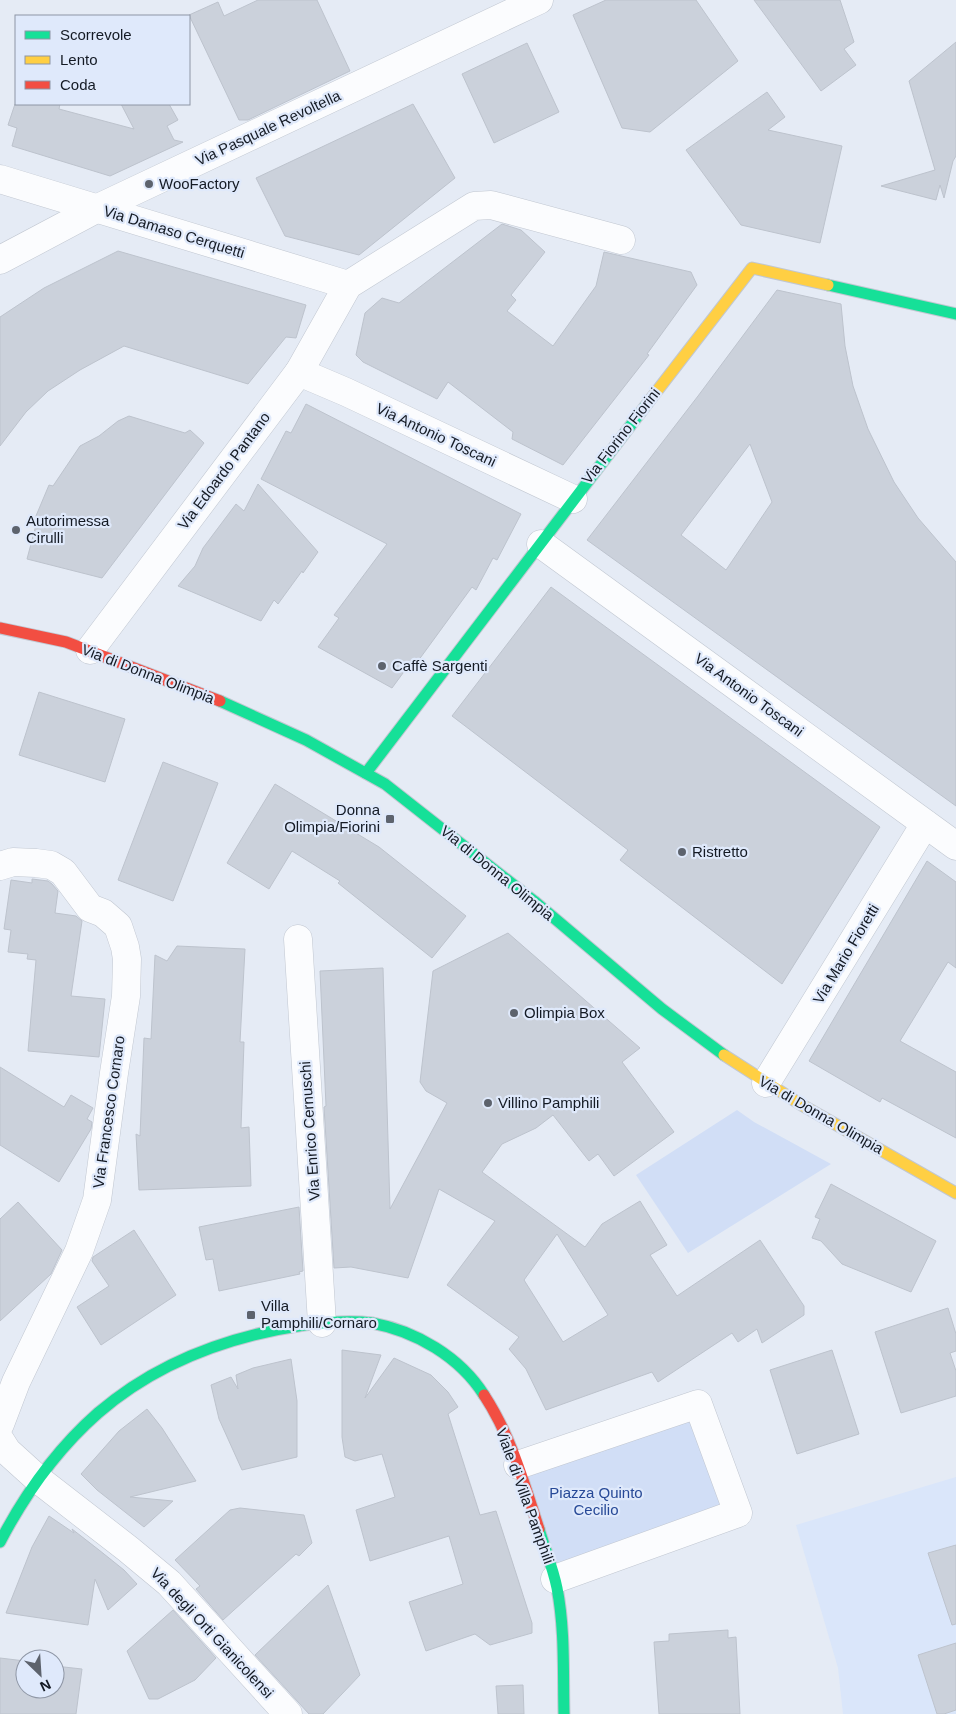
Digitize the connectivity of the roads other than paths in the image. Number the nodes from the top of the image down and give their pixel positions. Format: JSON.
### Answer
{"nodes":[{"id":1,"x":539,"y":0,"type":"edge"},
{"id":2,"x":0,"y":179,"type":"edge"},
{"id":3,"x":98,"y":208,"type":"junction"},
{"id":4,"x":622,"y":240,"type":"dead end"},
{"id":5,"x":0,"y":260,"type":"edge"},
{"id":6,"x":348,"y":286,"type":"junction"},
{"id":7,"x":956,"y":314,"type":"edge"},
{"id":8,"x":299,"y":372,"type":"junction"},
{"id":9,"x":573,"y":499,"type":"junction"},
{"id":10,"x":542,"y":544,"type":"junction"},
{"id":11,"x":0,"y":628,"type":"edge"},
{"id":12,"x":90,"y":650,"type":"junction"},
{"id":13,"x":366,"y":773,"type":"junction"},
{"id":14,"x":925,"y":824,"type":"junction"},
{"id":15,"x":956,"y":846,"type":"edge"},
{"id":16,"x":0,"y":866,"type":"edge"},
{"id":17,"x":298,"y":939,"type":"dead end"},
{"id":18,"x":766,"y":1083,"type":"junction"},
{"id":19,"x":956,"y":1193,"type":"edge"},
{"id":20,"x":322,"y":1324,"type":"junction"},
{"id":21,"x":0,"y":1424,"type":"edge"},
{"id":22,"x":0,"y":1440,"type":"edge"},
{"id":23,"x":518,"y":1466,"type":"junction"},
{"id":24,"x":40,"y":1480,"type":"junction"},
{"id":25,"x":0,"y":1542,"type":"edge"},
{"id":26,"x":554,"y":1579,"type":"junction"},
{"id":27,"x":288,"y":1714,"type":"edge"},
{"id":28,"x":564,"y":1714,"type":"edge"}],
"edges":[{"from":1,"to":3,"type":"street","name":"Via Pasquale Revoltella"},
{"from":2,"to":3,"type":"street","name":"Via Damaso Cerquetti"},
{"from":3,"to":5,"type":"street","name":"Via Pasquale Revoltella"},
{"from":3,"to":6,"type":"street","name":"Via Damaso Cerquetti"},
{"from":4,"to":6,"type":"street"},
{"from":6,"to":8,"type":"street","name":"Via Edoardo Pantano"},
{"from":7,"to":9,"type":"street","name":"Via Fiorino Fiorini"},
{"from":8,"to":9,"type":"street","name":"Via Antonio Toscani"},
{"from":8,"to":12,"type":"street","name":"Via Edoardo Pantano"},
{"from":9,"to":10,"type":"street","name":"Via Fiorino Fiorini"},
{"from":10,"to":13,"type":"street","name":"Via Fiorino Fiorini"},
{"from":10,"to":14,"type":"street","name":"Via Antonio Toscani"},
{"from":11,"to":12,"type":"street","name":"Via di Donna Olimpia"},
{"from":12,"to":13,"type":"street","name":"Via di Donna Olimpia"},
{"from":13,"to":18,"type":"street","name":"Via di Donna Olimpia"},
{"from":14,"to":15,"type":"street","name":"Via Antonio Toscani"},
{"from":14,"to":18,"type":"street","name":"Via Mario Fioretti"},
{"from":16,"to":21,"type":"street","name":"Via Francesco Cornaro"},
{"from":17,"to":20,"type":"street","name":"Via Enrico Cernuschi"},
{"from":18,"to":19,"type":"street","name":"Via di Donna Olimpia"},
{"from":20,"to":23,"type":"street","name":"Viale di Villa Pamphili"},
{"from":20,"to":24,"type":"street","name":"Viale di Villa Pamphili"},
{"from":22,"to":24,"type":"street"},
{"from":23,"to":26,"type":"street","name":"Viale di Villa Pamphili"},
{"from":23,"to":26,"type":"street"},
{"from":24,"to":25,"type":"street","name":"Viale di Villa Pamphili"},
{"from":24,"to":27,"type":"street","name":"Via degli Orti Gianicolensi"},
{"from":26,"to":28,"type":"street","name":"Viale di Villa Pamphili"}]}
